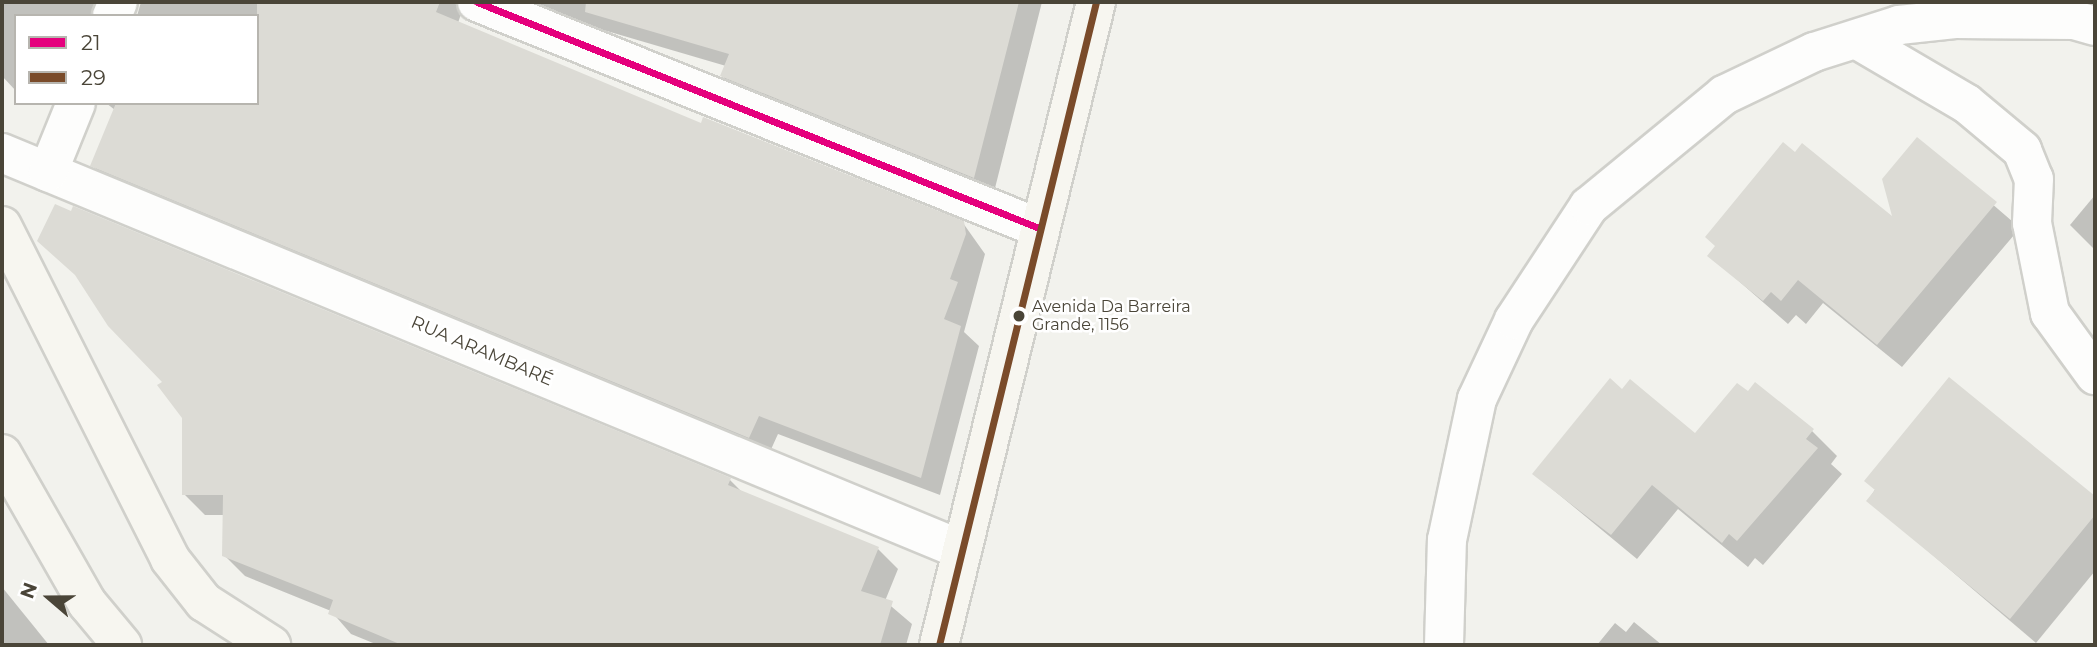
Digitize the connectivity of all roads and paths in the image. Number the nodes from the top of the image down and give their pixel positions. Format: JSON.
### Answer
{"nodes":[{"id":1,"x":477,"y":2,"type":"edge"},
{"id":2,"x":1096,"y":2,"type":"edge"},
{"id":3,"x":1908,"y":13,"type":"edge"},
{"id":4,"x":2074,"y":16,"type":"edge"},
{"id":5,"x":1858,"y":40,"type":"junction"},
{"id":6,"x":75,"y":105,"type":"edge"},
{"id":7,"x":2,"y":153,"type":"edge"},
{"id":8,"x":48,"y":172,"type":"junction"},
{"id":9,"x":2,"y":226,"type":"edge"},
{"id":10,"x":1039,"y":228,"type":"junction"},
{"id":11,"x":2095,"y":375,"type":"edge"},
{"id":12,"x":2,"y":454,"type":"edge"},
{"id":13,"x":14,"y":496,"type":"edge"},
{"id":14,"x":962,"y":550,"type":"junction"},
{"id":15,"x":122,"y":645,"type":"edge"},
{"id":16,"x":271,"y":645,"type":"edge"},
{"id":17,"x":939,"y":645,"type":"edge"},
{"id":18,"x":1444,"y":645,"type":"edge"}],
"edges":[{"from":1,"to":10,"type":"street"},
{"from":2,"to":10,"type":"main road"},
{"from":3,"to":4,"type":"street"},
{"from":3,"to":5,"type":"street"},
{"from":5,"to":11,"type":"street"},
{"from":5,"to":18,"type":"street"},
{"from":6,"to":8,"type":"street"},
{"from":7,"to":8,"type":"street","name":"RUA ARAMBARÉ"},
{"from":8,"to":14,"type":"street","name":"RUA ARAMBARÉ"},
{"from":9,"to":16,"type":"main road"},
{"from":10,"to":14,"type":"main road"},
{"from":12,"to":13,"type":"main road"},
{"from":13,"to":15,"type":"main road"},
{"from":14,"to":17,"type":"main road"}]}
